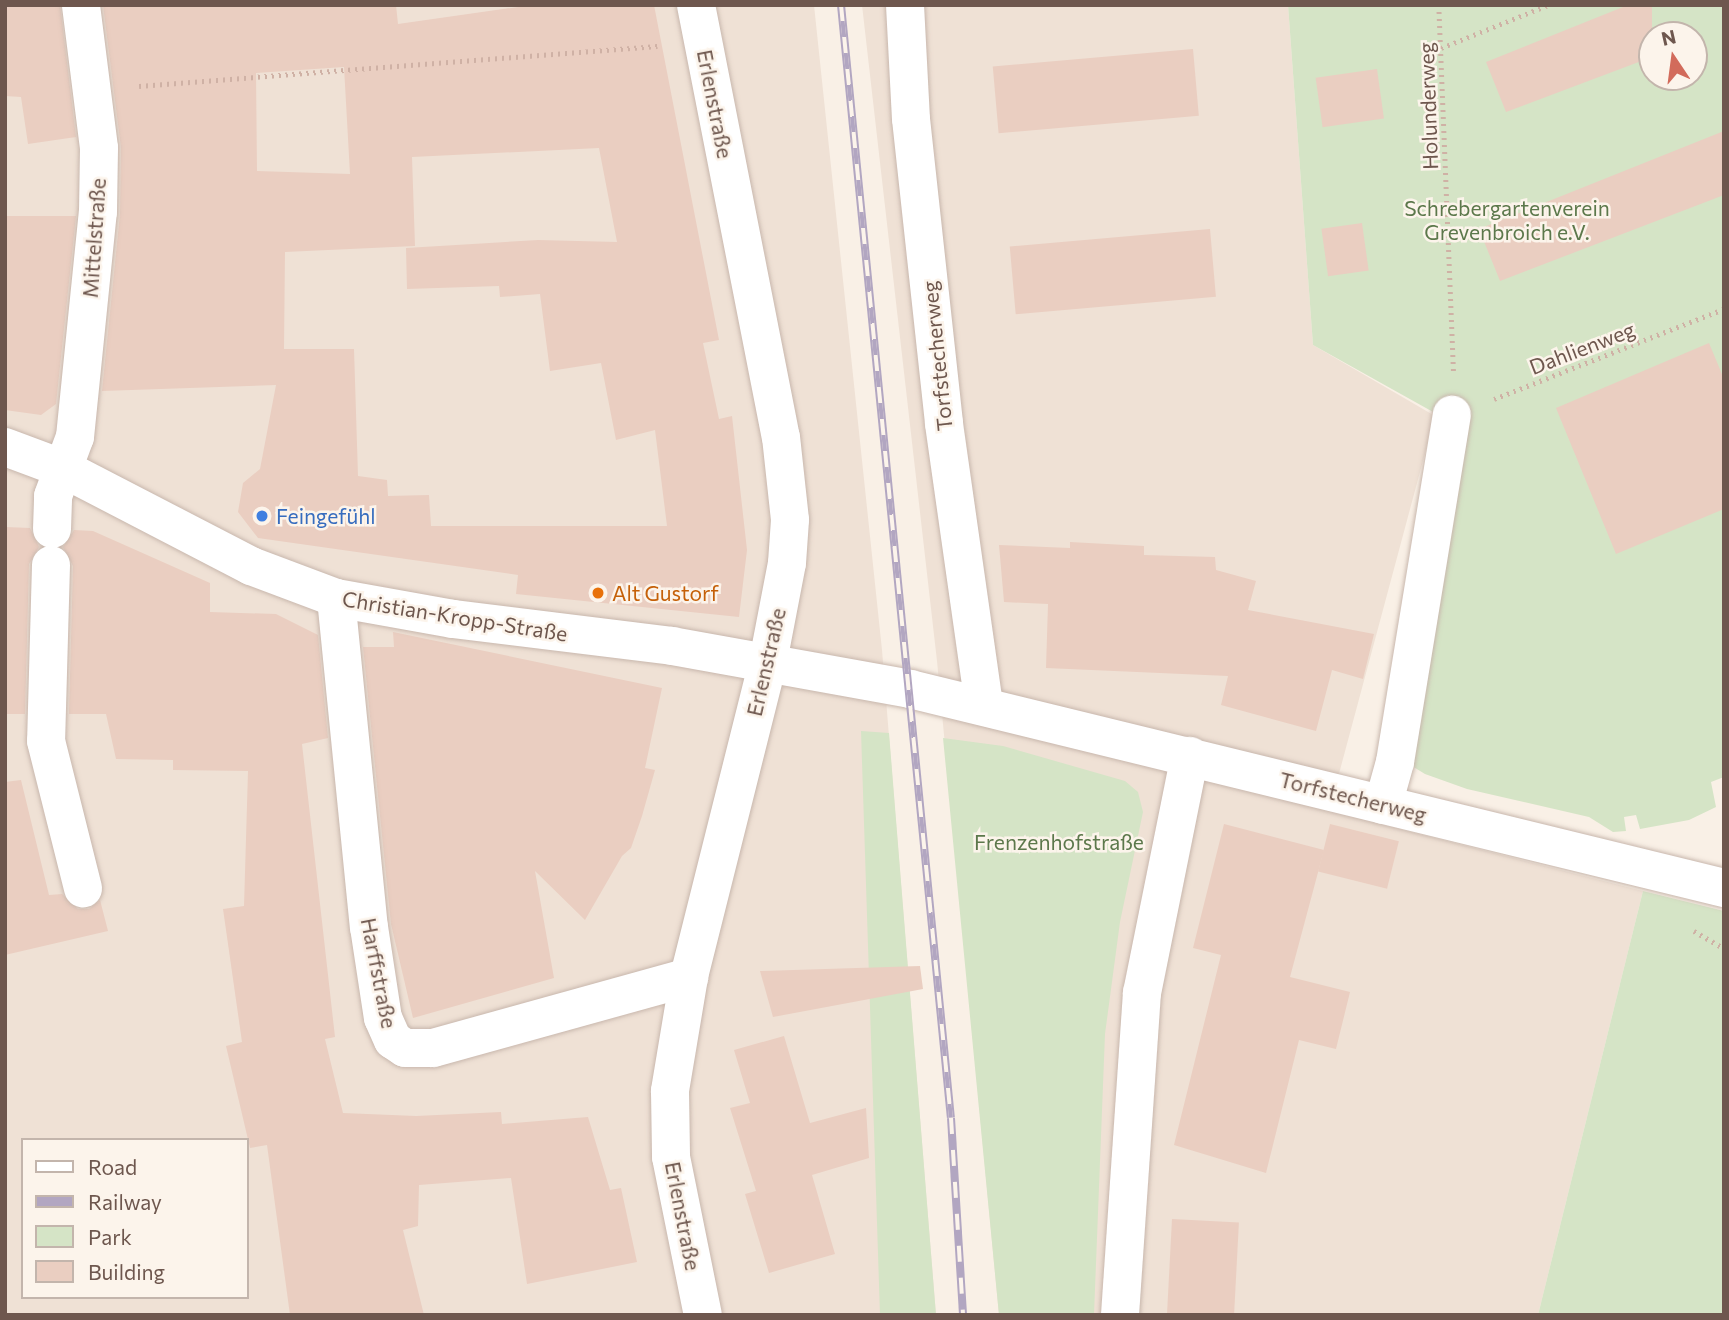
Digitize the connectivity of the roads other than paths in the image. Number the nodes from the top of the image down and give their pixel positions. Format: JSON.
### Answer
{"nodes":[{"id":1,"x":81,"y":5,"type":"edge"},
{"id":2,"x":905,"y":5,"type":"edge"},
{"id":3,"x":699,"y":23,"type":"edge"},
{"id":4,"x":1452,"y":415,"type":"road end"},
{"id":5,"x":5,"y":447,"type":"edge"},
{"id":6,"x":64,"y":469,"type":"junction"},
{"id":7,"x":336,"y":598,"type":"junction"},
{"id":8,"x":768,"y":662,"type":"junction"},
{"id":9,"x":984,"y":705,"type":"junction"},
{"id":10,"x":1190,"y":757,"type":"junction"},
{"id":11,"x":1383,"y":805,"type":"junction"},
{"id":12,"x":1718,"y":878,"type":"edge"},
{"id":13,"x":83,"y":888,"type":"dead end"},
{"id":14,"x":689,"y":977,"type":"junction"},
{"id":15,"x":703,"y":1315,"type":"edge"},
{"id":16,"x":1120,"y":1315,"type":"edge"}],
"edges":[{"from":1,"to":6,"type":"street","name":"Mittelstraße"},
{"from":2,"to":9,"type":"street","name":"Torfstecherweg"},
{"from":3,"to":8,"type":"street","name":"Erlenstraße"},
{"from":4,"to":11,"type":"street"},
{"from":5,"to":6,"type":"street","name":"Christian-Kropp-Straße"},
{"from":6,"to":7,"type":"street","name":"Christian-Kropp-Straße"},
{"from":6,"to":13,"type":"street","name":"Mittelstraße"},
{"from":7,"to":8,"type":"street","name":"Christian-Kropp-Straße"},
{"from":7,"to":14,"type":"street","name":"Harffstraße"},
{"from":8,"to":9,"type":"street","name":"Torfstecherweg"},
{"from":8,"to":14,"type":"street","name":"Erlenstraße"},
{"from":9,"to":10,"type":"street","name":"Torfstecherweg"},
{"from":10,"to":11,"type":"street","name":"Torfstecherweg"},
{"from":10,"to":16,"type":"street"},
{"from":11,"to":12,"type":"street","name":"Torfstecherweg"},
{"from":14,"to":15,"type":"street","name":"Erlenstraße"}]}
